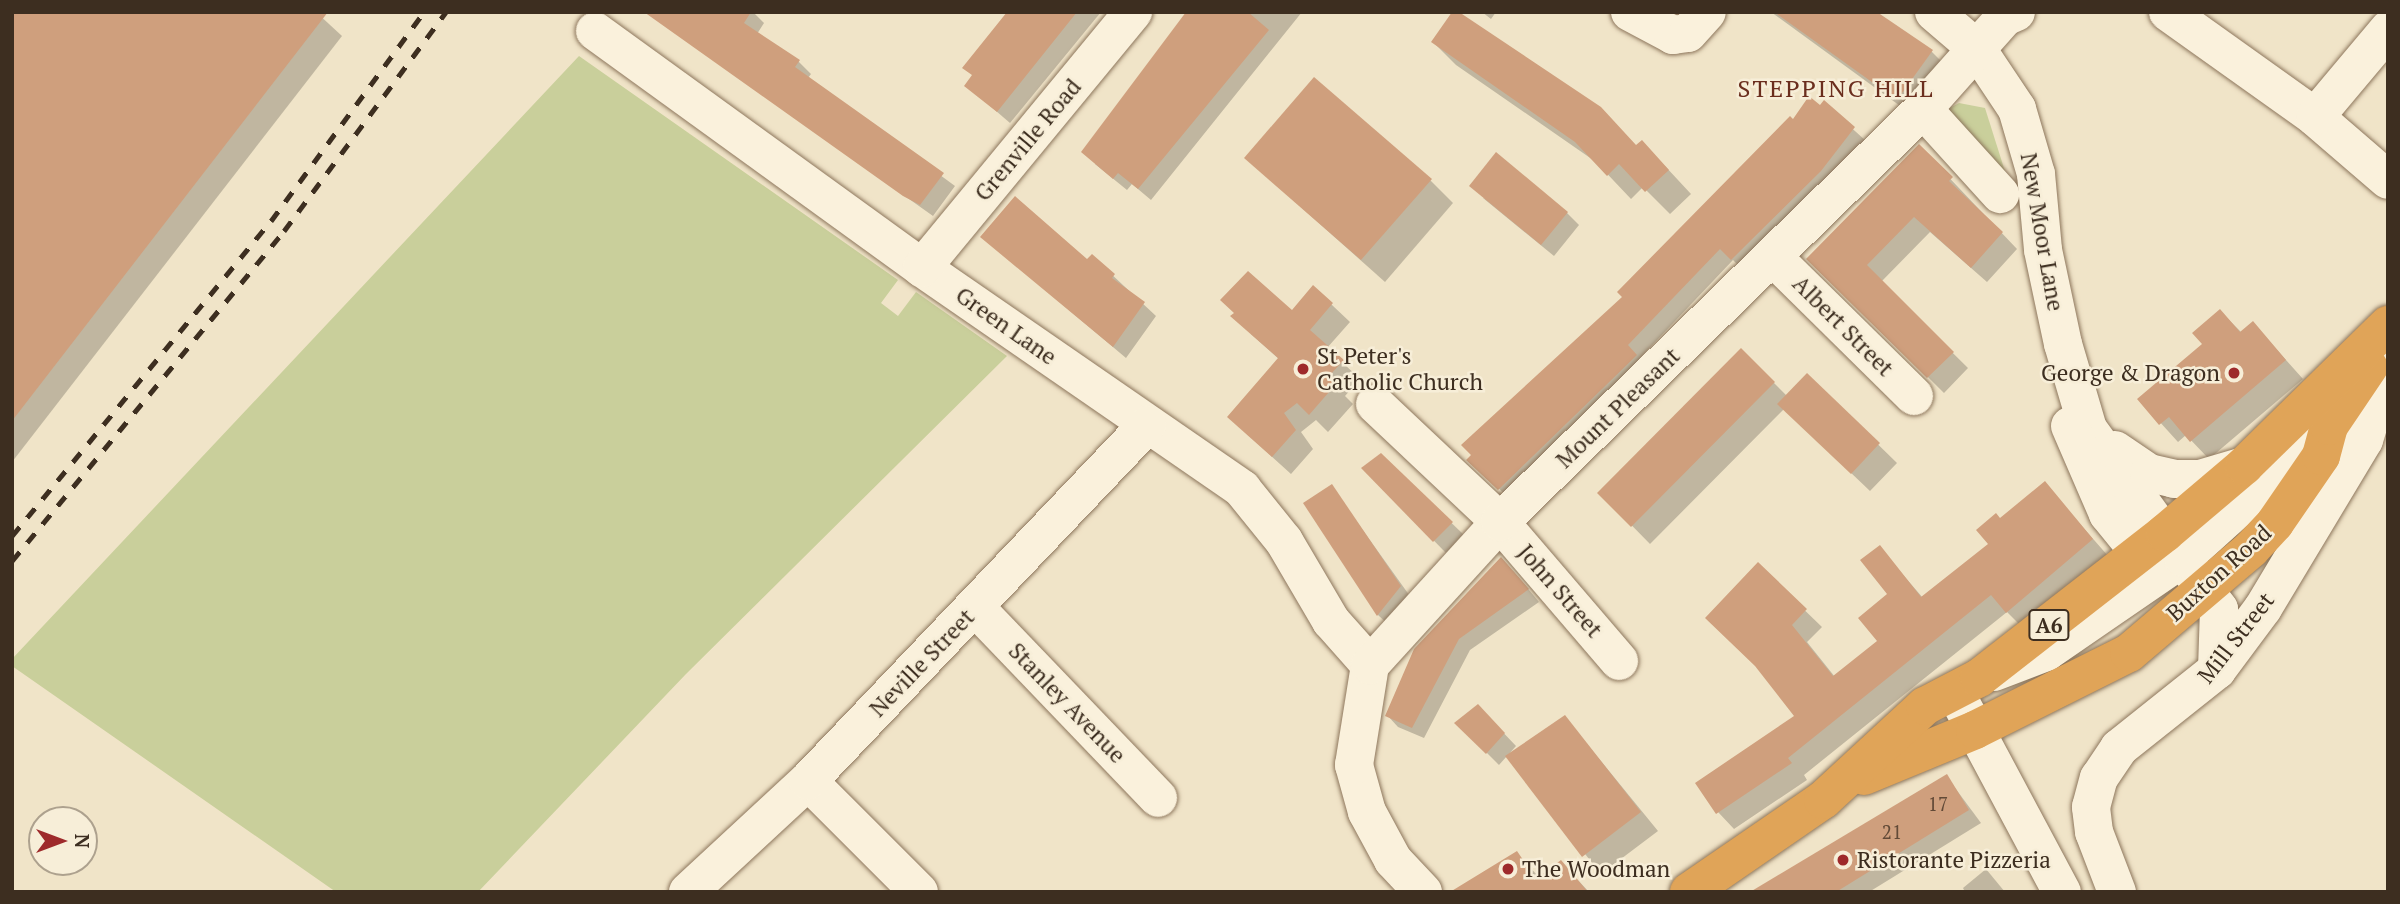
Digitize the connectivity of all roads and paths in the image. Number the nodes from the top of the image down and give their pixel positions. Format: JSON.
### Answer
{"nodes":[{"id":1,"x":1133,"y":12,"type":"edge"},
{"id":2,"x":1630,"y":12,"type":"edge"},
{"id":3,"x":1707,"y":12,"type":"edge"},
{"id":4,"x":1934,"y":12,"type":"edge"},
{"id":5,"x":2016,"y":12,"type":"edge"},
{"id":6,"x":2168,"y":12,"type":"edge"},
{"id":7,"x":2388,"y":30,"type":"edge"},
{"id":8,"x":595,"y":31,"type":"dead end"},
{"id":9,"x":1977,"y":49,"type":"junction"},
{"id":10,"x":1923,"y":109,"type":"junction"},
{"id":11,"x":2315,"y":117,"type":"junction"},
{"id":12,"x":2388,"y":180,"type":"edge"},
{"id":13,"x":2000,"y":194,"type":"dead end"},
{"id":14,"x":1773,"y":257,"type":"junction"},
{"id":15,"x":922,"y":268,"type":"junction"},
{"id":16,"x":2388,"y":325,"type":"edge"},
{"id":17,"x":2388,"y":339,"type":"edge"},
{"id":18,"x":2063,"y":344,"type":"junction"},
{"id":19,"x":2388,"y":361,"type":"edge"},
{"id":20,"x":1914,"y":396,"type":"dead end"},
{"id":21,"x":1375,"y":404,"type":"dead end"},
{"id":22,"x":1147,"y":425,"type":"junction"},
{"id":23,"x":2329,"y":426,"type":"junction"},
{"id":24,"x":2088,"y":429,"type":"junction"},
{"id":25,"x":2244,"y":466,"type":"junction"},
{"id":26,"x":1500,"y":522,"type":"junction"},
{"id":27,"x":2162,"y":548,"type":"junction"},
{"id":28,"x":2205,"y":590,"type":"junction"},
{"id":29,"x":976,"y":607,"type":"junction"},
{"id":30,"x":1619,"y":661,"type":"dead end"},
{"id":31,"x":1370,"y":665,"type":"junction"},
{"id":32,"x":2217,"y":670,"type":"junction"},
{"id":33,"x":1967,"y":685,"type":"junction"},
{"id":34,"x":1975,"y":730,"type":"junction"},
{"id":35,"x":808,"y":781,"type":"junction"},
{"id":36,"x":1843,"y":785,"type":"junction"},
{"id":37,"x":1158,"y":798,"type":"dead end"},
{"id":38,"x":688,"y":892,"type":"edge"},
{"id":39,"x":919,"y":892,"type":"edge"},
{"id":40,"x":1423,"y":892,"type":"edge"},
{"id":41,"x":1689,"y":892,"type":"edge"},
{"id":42,"x":2062,"y":892,"type":"edge"},
{"id":43,"x":2117,"y":892,"type":"edge"}],
"edges":[{"from":1,"to":15,"type":"street","name":"Grenville Road"},
{"from":2,"to":3,"type":"street"},
{"from":4,"to":9,"type":"street","name":"New Moor Lane"},
{"from":5,"to":9,"type":"street","name":"Mount Pleasant"},
{"from":6,"to":11,"type":"street"},
{"from":7,"to":11,"type":"street"},
{"from":8,"to":15,"type":"street","name":"Green Lane"},
{"from":9,"to":10,"type":"street","name":"Mount Pleasant"},
{"from":9,"to":18,"type":"street","name":"New Moor Lane"},
{"from":10,"to":13,"type":"street"},
{"from":10,"to":14,"type":"street","name":"Mount Pleasant"},
{"from":11,"to":12,"type":"street"},
{"from":14,"to":20,"type":"street","name":"Albert Street"},
{"from":14,"to":26,"type":"street","name":"Mount Pleasant"},
{"from":15,"to":22,"type":"street","name":"Green Lane"},
{"from":16,"to":25,"type":"highway","number":"A6"},
{"from":17,"to":23,"type":"highway","name":"Buxton Road","number":"A6"},
{"from":18,"to":24,"type":"street","name":"New Moor Lane"},
{"from":18,"to":27,"type":"street","name":"New Moor Lane"},
{"from":19,"to":32,"type":"street","name":"Mill Street"},
{"from":21,"to":26,"type":"street","name":"John Street"},
{"from":22,"to":29,"type":"street","name":"Neville Street"},
{"from":22,"to":31,"type":"street","name":"Green Lane"},
{"from":23,"to":27,"type":"street","number":"A6"},
{"from":23,"to":28,"type":"highway","name":"Buxton Road","number":"A6"},
{"from":24,"to":25,"type":"street"},
{"from":24,"to":27,"type":"street","name":"New Moor Lane"},
{"from":25,"to":27,"type":"highway","number":"A6"},
{"from":26,"to":30,"type":"street","name":"John Street"},
{"from":26,"to":31,"type":"street","name":"Mount Pleasant"},
{"from":27,"to":28,"type":"street","name":"New Moor Lane"},
{"from":27,"to":33,"type":"highway","number":"A6"},
{"from":28,"to":32,"type":"street","name":"New Moor Lane"},
{"from":28,"to":34,"type":"highway","name":"Buxton Road","number":"A6"},
{"from":29,"to":35,"type":"street","name":"Neville Street"},
{"from":29,"to":37,"type":"street","name":"Stanley Avenue"},
{"from":31,"to":40,"type":"street"},
{"from":32,"to":43,"type":"street","name":"Mill Street"},
{"from":33,"to":34,"type":"street"},
{"from":33,"to":36,"type":"highway","number":"A6"},
{"from":34,"to":36,"type":"highway","number":"A6"},
{"from":34,"to":42,"type":"street"},
{"from":35,"to":38,"type":"street","name":"Neville Street"},
{"from":35,"to":39,"type":"street"},
{"from":36,"to":41,"type":"highway","number":"A6"}]}
